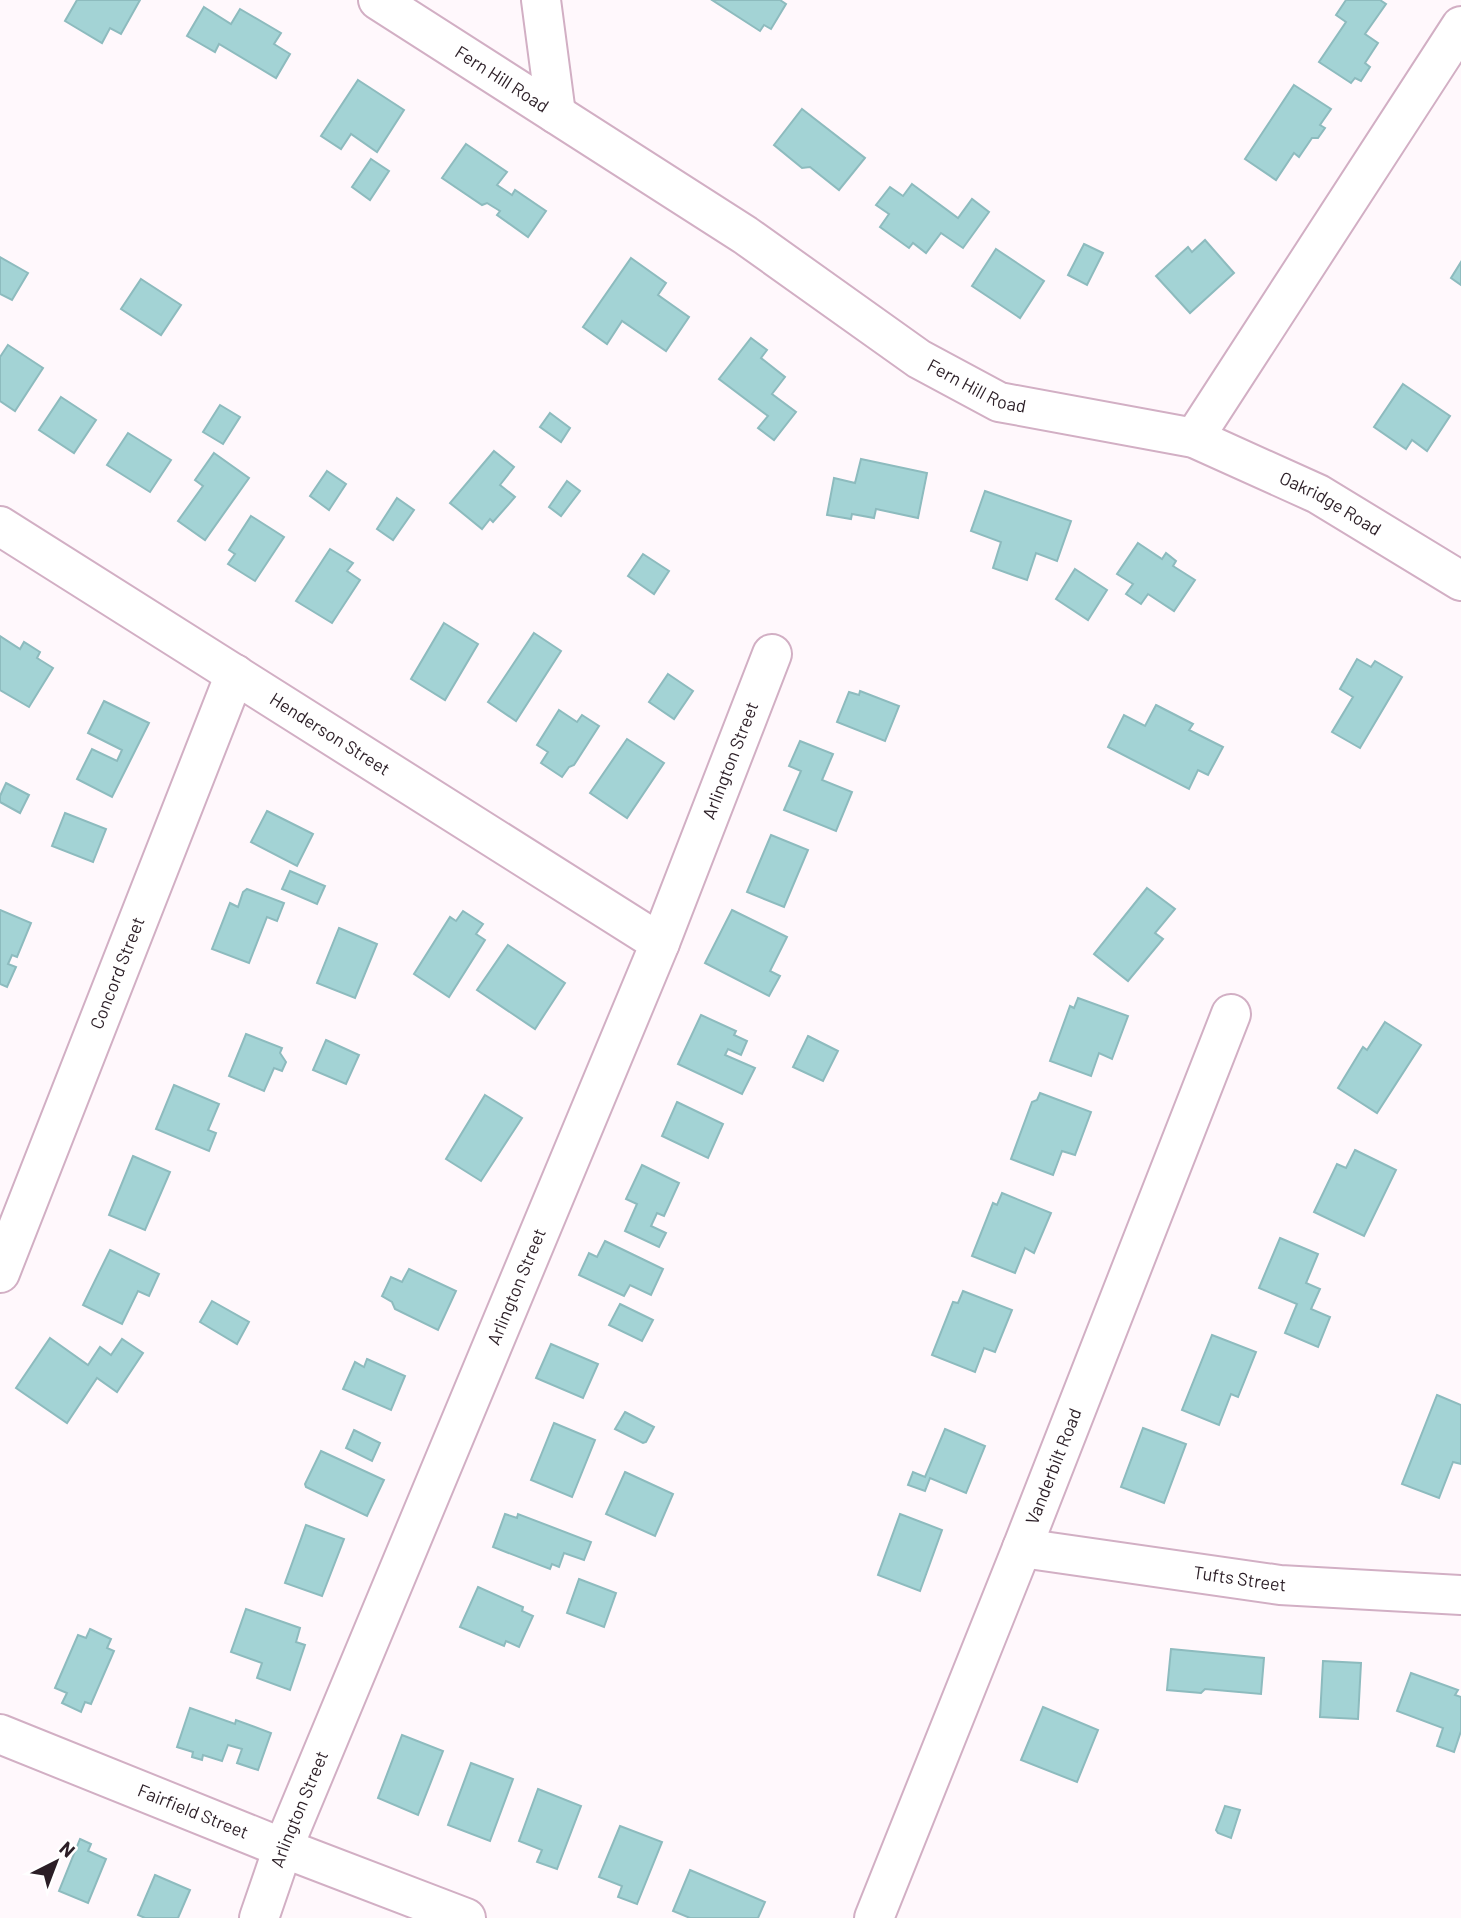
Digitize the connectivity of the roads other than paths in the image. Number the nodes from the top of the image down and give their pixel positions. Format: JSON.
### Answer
{"nodes":[{"id":1,"x":378,"y":0,"type":"edge"},
{"id":2,"x":541,"y":0,"type":"edge"},
{"id":3,"x":1461,"y":26,"type":"edge"},
{"id":4,"x":556,"y":114,"type":"junction"},
{"id":5,"x":1194,"y":438,"type":"junction"},
{"id":6,"x":0,"y":526,"type":"edge"},
{"id":7,"x":1461,"y":581,"type":"edge"},
{"id":8,"x":772,"y":654,"type":"dead end"},
{"id":9,"x":235,"y":674,"type":"junction"},
{"id":10,"x":660,"y":943,"type":"junction"},
{"id":11,"x":1231,"y":1014,"type":"dead end"},
{"id":12,"x":0,"y":1273,"type":"edge"},
{"id":13,"x":1022,"y":1548,"type":"junction"},
{"id":14,"x":1461,"y":1595,"type":"edge"},
{"id":15,"x":0,"y":1734,"type":"edge"},
{"id":16,"x":283,"y":1848,"type":"junction"},
{"id":17,"x":259,"y":1918,"type":"edge"},
{"id":18,"x":466,"y":1918,"type":"edge"},
{"id":19,"x":874,"y":1918,"type":"edge"}],
"edges":[{"from":1,"to":4,"type":"street","name":"Fern Hill Road"},
{"from":2,"to":4,"type":"street"},
{"from":3,"to":5,"type":"street"},
{"from":4,"to":5,"type":"street","name":"Fern Hill Road"},
{"from":5,"to":7,"type":"street","name":"Oakridge Road"},
{"from":6,"to":9,"type":"street","name":"Henderson Street"},
{"from":8,"to":10,"type":"street","name":"Arlington Street"},
{"from":9,"to":10,"type":"street","name":"Henderson Street"},
{"from":9,"to":12,"type":"street","name":"Concord Street"},
{"from":10,"to":16,"type":"street","name":"Arlington Street"},
{"from":11,"to":13,"type":"street","name":"Vanderbilt Road"},
{"from":13,"to":14,"type":"street","name":"Tufts Street"},
{"from":13,"to":19,"type":"street","name":"Vanderbilt Road"},
{"from":15,"to":16,"type":"street","name":"Fairfield Street"},
{"from":16,"to":17,"type":"street","name":"Arlington Street"},
{"from":16,"to":18,"type":"street","name":"Fairfield Street"}]}
